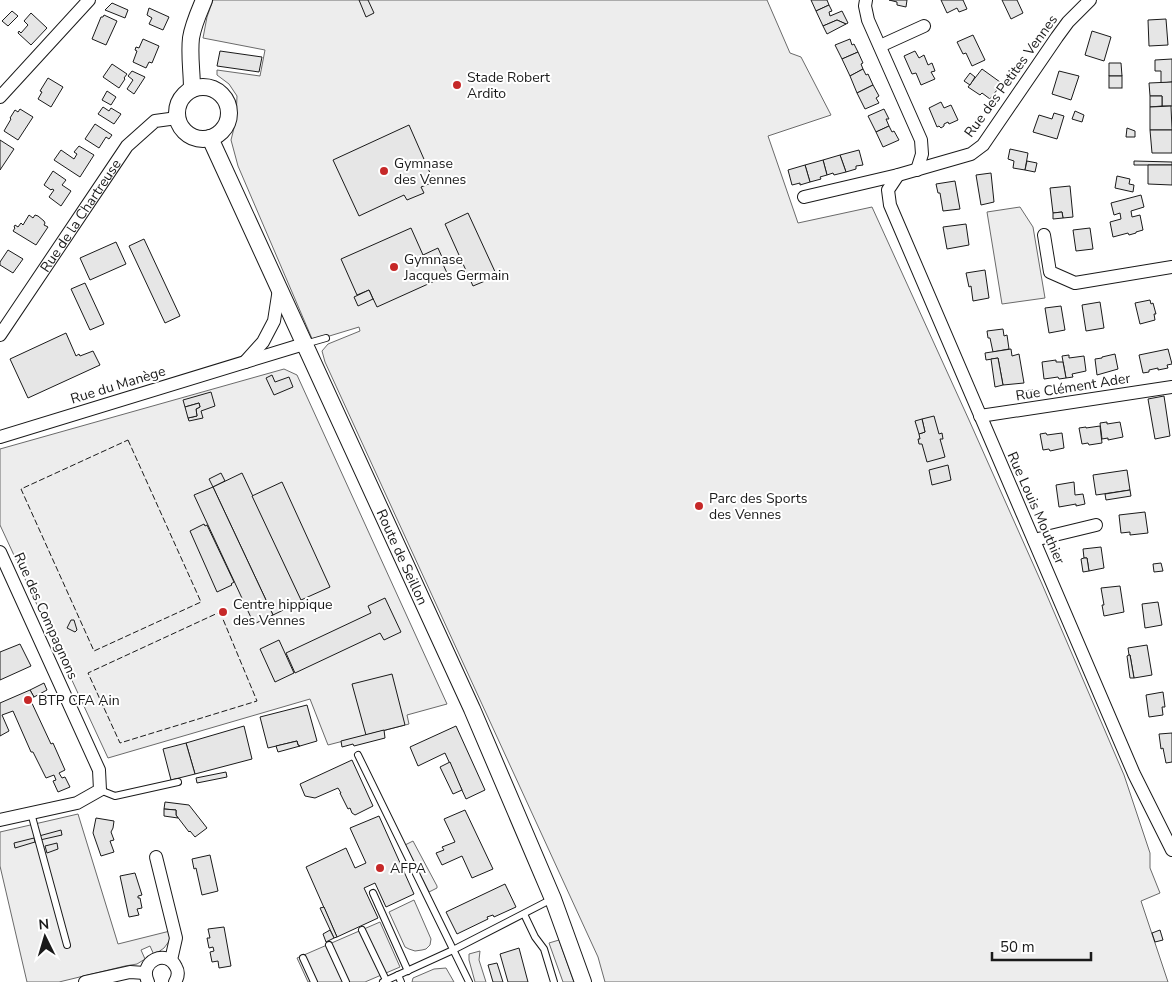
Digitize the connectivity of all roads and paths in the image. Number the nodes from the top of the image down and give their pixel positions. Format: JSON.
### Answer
{"nodes":[{"id":1,"x":89,"y":0,"type":"edge"},
{"id":2,"x":204,"y":0,"type":"edge"},
{"id":3,"x":866,"y":0,"type":"edge"},
{"id":4,"x":1090,"y":0,"type":"edge"},
{"id":5,"x":924,"y":26,"type":"dead end"},
{"id":6,"x":880,"y":46,"type":"junction"},
{"id":7,"x":192,"y":90,"type":"junction"},
{"id":8,"x":0,"y":97,"type":"edge"},
{"id":9,"x":177,"y":118,"type":"junction"},
{"id":10,"x":210,"y":138,"type":"junction"},
{"id":11,"x":917,"y":170,"type":"junction"},
{"id":12,"x":898,"y":175,"type":"junction"},
{"id":13,"x":804,"y":197,"type":"dead end"},
{"id":14,"x":1044,"y":235,"type":"dead end"},
{"id":15,"x":1172,"y":267,"type":"edge"},
{"id":16,"x":279,"y":289,"type":"junction"},
{"id":17,"x":0,"y":335,"type":"edge"},
{"id":18,"x":326,"y":338,"type":"dead end"},
{"id":19,"x":304,"y":344,"type":"junction"},
{"id":20,"x":246,"y":362,"type":"junction"},
{"id":21,"x":1172,"y":386,"type":"edge"},
{"id":22,"x":980,"y":416,"type":"junction"},
{"id":23,"x":0,"y":436,"type":"edge"},
{"id":24,"x":1096,"y":525,"type":"dead end"},
{"id":25,"x":1034,"y":540,"type":"junction"},
{"id":26,"x":0,"y":552,"type":"edge"},
{"id":27,"x":358,"y":755,"type":"dead end"},
{"id":28,"x":178,"y":782,"type":"dead end"},
{"id":29,"x":100,"y":790,"type":"junction"},
{"id":30,"x":31,"y":813,"type":"junction"},
{"id":31,"x":0,"y":820,"type":"edge"},
{"id":32,"x":1172,"y":850,"type":"edge"},
{"id":33,"x":156,"y":857,"type":"dead end"},
{"id":34,"x":373,"y":893,"type":"dead end"},
{"id":35,"x":553,"y":899,"type":"junction"},
{"id":36,"x":524,"y":914,"type":"junction"},
{"id":37,"x":362,"y":930,"type":"dead end"},
{"id":38,"x":67,"y":945,"type":"dead end"},
{"id":39,"x":329,"y":946,"type":"dead end"},
{"id":40,"x":453,"y":950,"type":"junction"},
{"id":41,"x":304,"y":958,"type":"dead end"},
{"id":42,"x":171,"y":960,"type":"junction"},
{"id":43,"x":408,"y":971,"type":"junction"},
{"id":44,"x":398,"y":975,"type":"junction"},
{"id":45,"x":146,"y":977,"type":"edge"},
{"id":46,"x":384,"y":981,"type":"edge"},
{"id":47,"x":85,"y":982,"type":"edge"},
{"id":48,"x":176,"y":982,"type":"edge"},
{"id":49,"x":314,"y":982,"type":"edge"},
{"id":50,"x":346,"y":982,"type":"edge"},
{"id":51,"x":401,"y":982,"type":"edge"},
{"id":52,"x":469,"y":982,"type":"edge"},
{"id":53,"x":554,"y":982,"type":"edge"},
{"id":54,"x":583,"y":982,"type":"edge"}],
"edges":[{"from":1,"to":8,"type":"street"},
{"from":2,"to":7,"type":"street"},
{"from":3,"to":6,"type":"street"},
{"from":4,"to":11,"type":"street","name":"Rue des Petites Vennes"},
{"from":5,"to":6,"type":"street"},
{"from":6,"to":11,"type":"street"},
{"from":7,"to":9,"type":"street"},
{"from":7,"to":10,"type":"street"},
{"from":9,"to":10,"type":"street"},
{"from":9,"to":17,"type":"street","name":"Rue de la Chartreuse"},
{"from":10,"to":16,"type":"street","name":"Route de Seillon"},
{"from":11,"to":12,"type":"street","name":"Rue des Petites Vennes"},
{"from":12,"to":13,"type":"street","name":"Rue des Petites Vennes"},
{"from":12,"to":22,"type":"street","name":"Rue Louis Mouthier"},
{"from":14,"to":15,"type":"street"},
{"from":16,"to":19,"type":"street","name":"Route de Seillon"},
{"from":16,"to":20,"type":"street"},
{"from":18,"to":19,"type":"lane"},
{"from":19,"to":20,"type":"street","name":"Rue du Manège"},
{"from":19,"to":35,"type":"street","name":"Route de Seillon"},
{"from":20,"to":23,"type":"street","name":"Rue du Manège"},
{"from":21,"to":22,"type":"street","name":"Rue Clément Ader"},
{"from":22,"to":25,"type":"street","name":"Rue Louis Mouthier"},
{"from":24,"to":25,"type":"street"},
{"from":25,"to":32,"type":"street","name":"Rue Louis Mouthier"},
{"from":26,"to":29,"type":"street","name":"Rue des Compagnons"},
{"from":27,"to":40,"type":"lane"},
{"from":28,"to":29,"type":"lane"},
{"from":29,"to":30,"type":"street"},
{"from":30,"to":31,"type":"street"},
{"from":30,"to":38,"type":"lane"},
{"from":33,"to":42,"type":"street"},
{"from":34,"to":43,"type":"lane"},
{"from":35,"to":36,"type":"lane"},
{"from":35,"to":54,"type":"street","name":"Route de Seillon"},
{"from":36,"to":40,"type":"lane"},
{"from":36,"to":53,"type":"lane"},
{"from":37,"to":46,"type":"lane"},
{"from":39,"to":50,"type":"lane"},
{"from":40,"to":43,"type":"lane"},
{"from":40,"to":52,"type":"lane"},
{"from":41,"to":49,"type":"lane"},
{"from":42,"to":45,"type":"street"},
{"from":42,"to":48,"type":"street"},
{"from":43,"to":44,"type":"lane"},
{"from":44,"to":46,"type":"lane"},
{"from":44,"to":51,"type":"lane"},
{"from":45,"to":47,"type":"street"}]}
